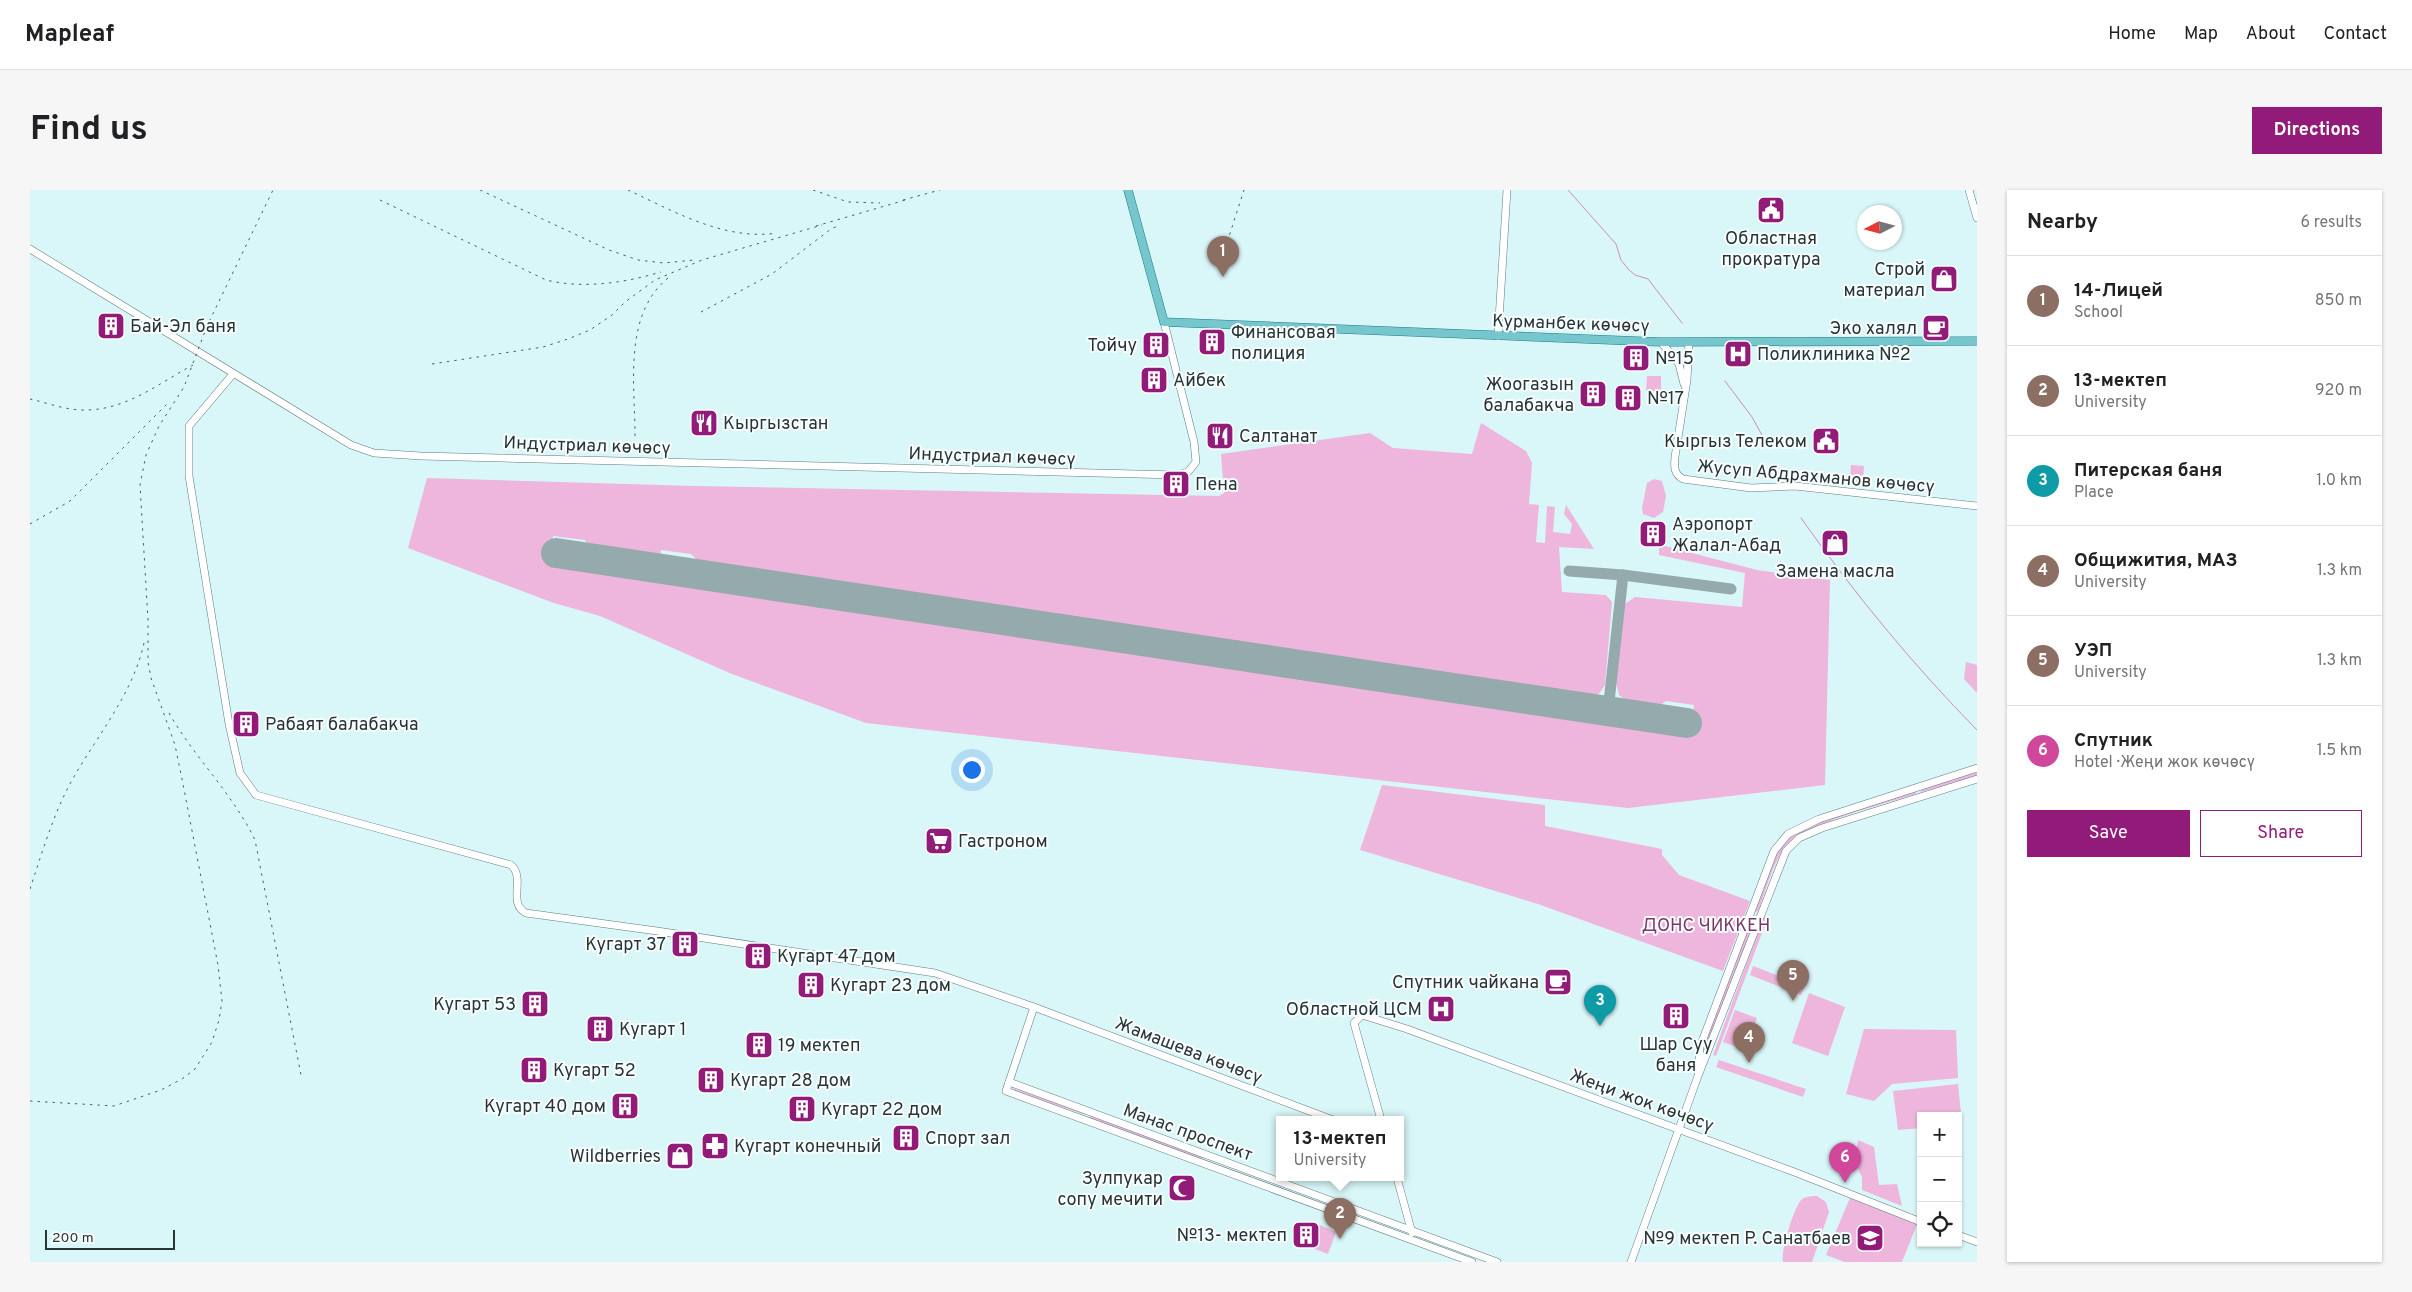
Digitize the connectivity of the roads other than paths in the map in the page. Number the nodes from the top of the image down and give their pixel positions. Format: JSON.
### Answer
{"nodes":[{"id":1,"x":1128,"y":190,"type":"edge"},
{"id":2,"x":1507,"y":190,"type":"edge"},
{"id":3,"x":1969,"y":190,"type":"edge"},
{"id":4,"x":1977,"y":218,"type":"edge"},
{"id":5,"x":30,"y":249,"type":"edge"},
{"id":6,"x":1164,"y":322,"type":"junction"},
{"id":7,"x":1498,"y":336,"type":"junction"},
{"id":8,"x":1977,"y":341,"type":"edge"},
{"id":9,"x":1661,"y":342,"type":"junction"},
{"id":10,"x":1689,"y":342,"type":"junction"},
{"id":11,"x":233,"y":374,"type":"junction"},
{"id":12,"x":1685,"y":392,"type":"junction"},
{"id":13,"x":1977,"y":506,"type":"edge"},
{"id":14,"x":1977,"y":768,"type":"edge"},
{"id":15,"x":1977,"y":779,"type":"edge"},
{"id":16,"x":1750,"y":915,"type":"junction"},
{"id":17,"x":1758,"y":918,"type":"junction"},
{"id":18,"x":1034,"y":1007,"type":"junction"},
{"id":19,"x":1698,"y":1076,"type":"junction"},
{"id":20,"x":1009,"y":1082,"type":"junction"},
{"id":21,"x":1322,"y":1116,"type":"edge"},
{"id":22,"x":1380,"y":1116,"type":"edge"},
{"id":23,"x":1679,"y":1129,"type":"junction"},
{"id":24,"x":1276,"y":1181,"type":"edge"},
{"id":25,"x":1277,"y":1181,"type":"joint"},
{"id":26,"x":1398,"y":1181,"type":"edge"},
{"id":27,"x":1274,"y":1189,"type":"junction"},
{"id":28,"x":1333,"y":1206,"type":"junction"},
{"id":29,"x":1364,"y":1217,"type":"junction"},
{"id":30,"x":1917,"y":1220,"type":"edge"},
{"id":31,"x":1412,"y":1230,"type":"junction"},
{"id":32,"x":1962,"y":1236,"type":"edge"},
{"id":33,"x":1414,"y":1240,"type":"junction"},
{"id":34,"x":1977,"y":1242,"type":"edge"},
{"id":35,"x":1481,"y":1259,"type":"edge"},
{"id":36,"x":1472,"y":1262,"type":"edge"},
{"id":37,"x":1497,"y":1262,"type":"edge"},
{"id":38,"x":1631,"y":1262,"type":"edge"}],
"edges":[{"from":1,"to":6,"type":"main road"},
{"from":2,"to":7,"type":"main road"},
{"from":3,"to":4,"type":"main road"},
{"from":5,"to":11,"type":"main road","name":"Индустриал көчөсү"},
{"from":6,"to":7,"type":"main road","name":"Курманбек көчөсү"},
{"from":6,"to":11,"type":"main road","name":"Индустриал көчөсү"},
{"from":7,"to":9,"type":"main road","name":"Курманбек көчөсү"},
{"from":8,"to":10,"type":"main road","name":"Курманбек көчөсү"},
{"from":9,"to":10,"type":"main road","name":"Курманбек көчөсү"},
{"from":9,"to":12,"type":"main road"},
{"from":10,"to":12,"type":"main road"},
{"from":11,"to":18,"type":"main road","name":"Жамашева көчөсү"},
{"from":12,"to":13,"type":"main road","name":"Жусуп Абдрахманов көчөсү"},
{"from":14,"to":16,"type":"main road"},
{"from":15,"to":17,"type":"main road"},
{"from":16,"to":17,"type":"main road"},
{"from":16,"to":19,"type":"main road"},
{"from":17,"to":19,"type":"main road"},
{"from":18,"to":20,"type":"main road"},
{"from":18,"to":21,"type":"main road","name":"Жамашева көчөсү"},
{"from":19,"to":23,"type":"main road"},
{"from":20,"to":24,"type":"main road","name":"Манас проспект"},
{"from":20,"to":27,"type":"main road"},
{"from":22,"to":23,"type":"main road","name":"Жеңи жок көчөсү"},
{"from":23,"to":30,"type":"main road","name":"Жеңи жок көчөсү"},
{"from":23,"to":38,"type":"main road"},
{"from":25,"to":27,"type":"main road"},
{"from":25,"to":28,"type":"main road","name":"Манас проспект"},
{"from":26,"to":31,"type":"main road"},
{"from":27,"to":28,"type":"main road"},
{"from":28,"to":29,"type":"main road"},
{"from":29,"to":31,"type":"main road"},
{"from":29,"to":33,"type":"main road"},
{"from":31,"to":33,"type":"main road"},
{"from":31,"to":35,"type":"main road"},
{"from":32,"to":34,"type":"main road"},
{"from":33,"to":36,"type":"main road"},
{"from":35,"to":37,"type":"main road"}]}
